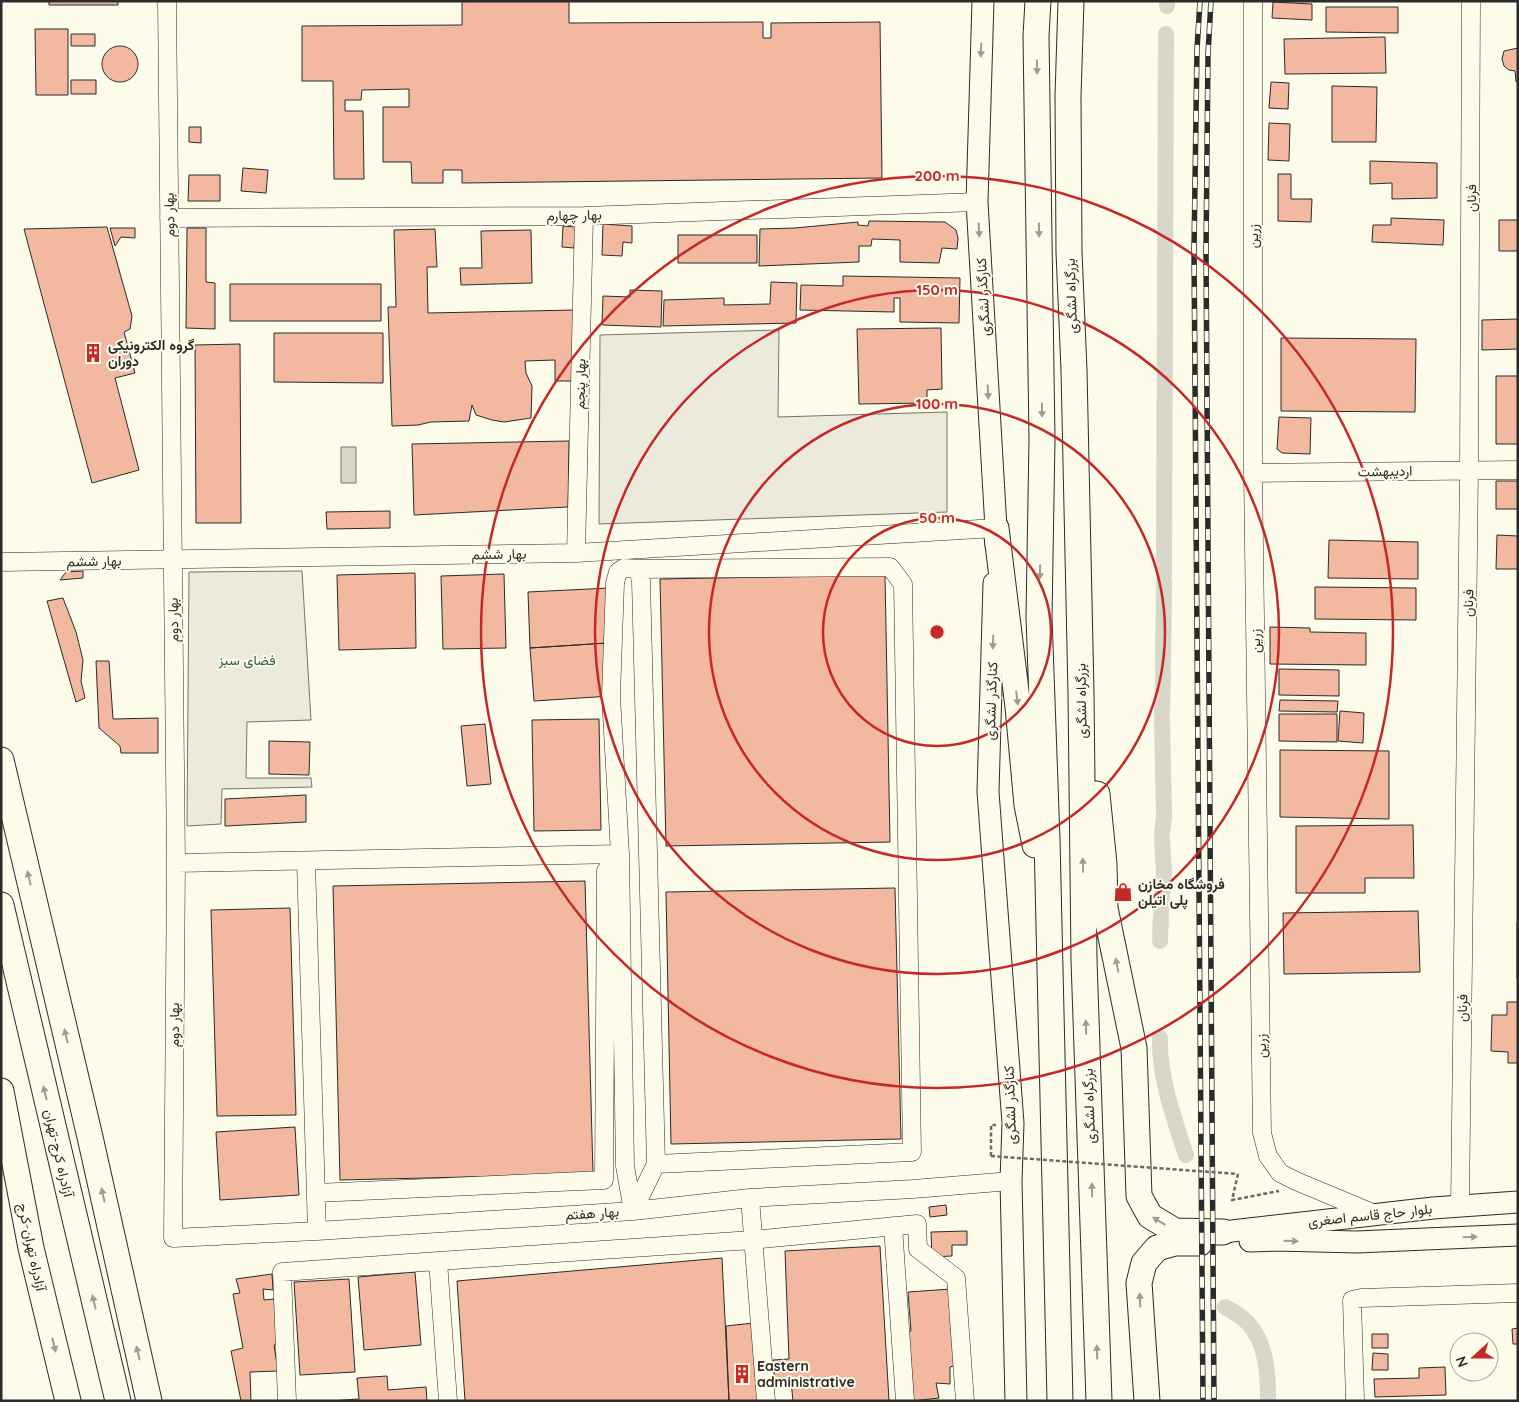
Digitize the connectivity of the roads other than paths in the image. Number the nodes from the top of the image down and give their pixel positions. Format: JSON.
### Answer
{"nodes":[{"id":1,"x":167,"y":1,"type":"edge"},
{"id":2,"x":983,"y":1,"type":"edge"},
{"id":3,"x":1038,"y":1,"type":"edge"},
{"id":4,"x":1071,"y":1,"type":"edge"},
{"id":5,"x":1253,"y":1,"type":"edge"},
{"id":6,"x":1471,"y":1,"type":"edge"},
{"id":7,"x":977,"y":202,"type":"junction"},
{"id":8,"x":584,"y":216,"type":"junction"},
{"id":9,"x":170,"y":218,"type":"junction"},
{"id":10,"x":1470,"y":470,"type":"junction"},
{"id":11,"x":1518,"y":470,"type":"edge"},
{"id":12,"x":1253,"y":473,"type":"junction"},
{"id":13,"x":996,"y":528,"type":"junction"},
{"id":14,"x":576,"y":553,"type":"junction"},
{"id":15,"x":173,"y":561,"type":"junction"},
{"id":16,"x":1,"y":562,"type":"edge"},
{"id":17,"x":638,"y":569,"type":"junction"},
{"id":18,"x":1081,"y":693,"type":"junction"},
{"id":19,"x":1,"y":760,"type":"edge"},
{"id":20,"x":620,"y":854,"type":"junction"},
{"id":21,"x":306,"y":861,"type":"junction"},
{"id":22,"x":176,"y":862,"type":"junction"},
{"id":23,"x":1,"y":905,"type":"edge"},
{"id":24,"x":1048,"y":929,"type":"junction"},
{"id":25,"x":1,"y":1091,"type":"edge"},
{"id":26,"x":1,"y":1159,"type":"edge"},
{"id":27,"x":656,"y":1164,"type":"junction"},
{"id":28,"x":1011,"y":1181,"type":"junction"},
{"id":29,"x":316,"y":1193,"type":"junction"},
{"id":30,"x":750,"y":1198,"type":"junction"},
{"id":31,"x":1518,"y":1202,"type":"edge"},
{"id":32,"x":1460,"y":1205,"type":"junction"},
{"id":33,"x":1433,"y":1208,"type":"junction"},
{"id":34,"x":633,"y":1211,"type":"junction"},
{"id":35,"x":1375,"y":1214,"type":"junction"},
{"id":36,"x":893,"y":1226,"type":"junction"},
{"id":37,"x":317,"y":1231,"type":"junction"},
{"id":38,"x":1518,"y":1235,"type":"edge"},
{"id":39,"x":1224,"y":1237,"type":"junction"},
{"id":40,"x":173,"y":1238,"type":"joint"},
{"id":41,"x":1431,"y":1239,"type":"junction"},
{"id":42,"x":752,"y":1240,"type":"junction"},
{"id":43,"x":31,"y":1248,"type":"junction"},
{"id":44,"x":438,"y":1261,"type":"junction"},
{"id":45,"x":1518,"y":1293,"type":"edge"},
{"id":46,"x":68,"y":1401,"type":"edge"},
{"id":47,"x":118,"y":1401,"type":"edge"},
{"id":48,"x":148,"y":1401,"type":"edge"},
{"id":49,"x":287,"y":1401,"type":"edge"},
{"id":50,"x":448,"y":1401,"type":"edge"},
{"id":51,"x":766,"y":1401,"type":"edge"},
{"id":52,"x":905,"y":1401,"type":"edge"},
{"id":53,"x":965,"y":1401,"type":"edge"},
{"id":54,"x":1016,"y":1401,"type":"edge"},
{"id":55,"x":1060,"y":1401,"type":"edge"},
{"id":56,"x":1099,"y":1401,"type":"edge"},
{"id":57,"x":1147,"y":1401,"type":"edge"},
{"id":58,"x":1355,"y":1401,"type":"edge"}],
"edges":[{"from":1,"to":9,"type":"street","name":"بهار دوم"},
{"from":2,"to":7,"type":"main road","name":"کنارگذر لشگری","one_way":true},
{"from":3,"to":24,"type":"highway","one_way":true},
{"from":4,"to":18,"type":"highway","name":"بزرگراه لشگری"},
{"from":5,"to":12,"type":"street","name":"زرین"},
{"from":6,"to":10,"type":"street","name":"فرنان"},
{"from":7,"to":8,"type":"street","name":"بهار چهارم"},
{"from":7,"to":13,"type":"main road","name":"کنارگذر لشگری","one_way":true},
{"from":8,"to":9,"type":"street","name":"بهار چهارم"},
{"from":8,"to":14,"type":"street","name":"بهار پنجم"},
{"from":9,"to":15,"type":"street","name":"بهار دوم"},
{"from":10,"to":11,"type":"street","name":"اردیبهشت"},
{"from":10,"to":12,"type":"street","name":"اردیبهشت"},
{"from":10,"to":32,"type":"street","name":"فرنان"},
{"from":12,"to":35,"type":"street","name":"زرین"},
{"from":13,"to":14,"type":"street","name":"بهار ششم"},
{"from":13,"to":24,"type":"highway","one_way":true},
{"from":13,"to":28,"type":"main road","name":"کنارگذر لشگری","one_way":true},
{"from":14,"to":15,"type":"street","name":"بهار ششم"},
{"from":15,"to":16,"type":"street","name":"بهار ششم"},
{"from":15,"to":22,"type":"street","name":"بهار دوم"},
{"from":17,"to":20,"type":"street"},
{"from":17,"to":27,"type":"street"},
{"from":17,"to":27,"type":"street"},
{"from":39,"to":18,"type":"highway","one_way":true},
{"from":56,"to":18,"type":"highway","name":"بزرگراه لشگری","one_way":true},
{"from":48,"to":19,"type":"highway","one_way":true},
{"from":20,"to":21,"type":"street"},
{"from":20,"to":29,"type":"street"},
{"from":20,"to":34,"type":"street"},
{"from":21,"to":22,"type":"street"},
{"from":21,"to":29,"type":"street"},
{"from":22,"to":40,"type":"street","name":"بهار دوم"},
{"from":47,"to":23,"type":"highway","name":"آزادراه کرج-تهران","one_way":true},
{"from":24,"to":55,"type":"highway"},
{"from":25,"to":43,"type":"highway","name":"آزادراه تهران-کرج"},
{"from":26,"to":43,"type":"highway"},
{"from":27,"to":34,"type":"street"},
{"from":28,"to":30,"type":"street","name":"بهار هفتم"},
{"from":28,"to":54,"type":"main road","name":"کنارگذر لشگری"},
{"from":29,"to":37,"type":"street"},
{"from":30,"to":34,"type":"street","name":"بهار هفتم"},
{"from":30,"to":42,"type":"street"},
{"from":31,"to":32,"type":"main road","name":"بلوار حاج قاسم اصغری"},
{"from":32,"to":33,"type":"main road","name":"بلوار حاج قاسم اصغری"},
{"from":33,"to":35,"type":"main road","name":"بلوار حاج قاسم اصغری"},
{"from":33,"to":41,"type":"main road"},
{"from":34,"to":37,"type":"street","name":"بهار هفتم"},
{"from":35,"to":39,"type":"main road","name":"بلوار حاج قاسم اصغری"},
{"from":36,"to":42,"type":"street"},
{"from":36,"to":52,"type":"street"},
{"from":36,"to":53,"type":"street"},
{"from":37,"to":40,"type":"street","name":"بهار هفتم"},
{"from":41,"to":38,"type":"main road","name":"بلوار حاج قاسم اصغری","one_way":true},
{"from":39,"to":41,"type":"main road","name":"بلوار حاج قاسم اصغری","one_way":true},
{"from":57,"to":39,"type":"highway","one_way":true},
{"from":42,"to":44,"type":"street"},
{"from":42,"to":51,"type":"street"},
{"from":43,"to":46,"type":"highway","name":"آزادراه تهران-کرج","one_way":true},
{"from":44,"to":49,"type":"street"},
{"from":44,"to":50,"type":"street"},
{"from":45,"to":58,"type":"street"}]}
